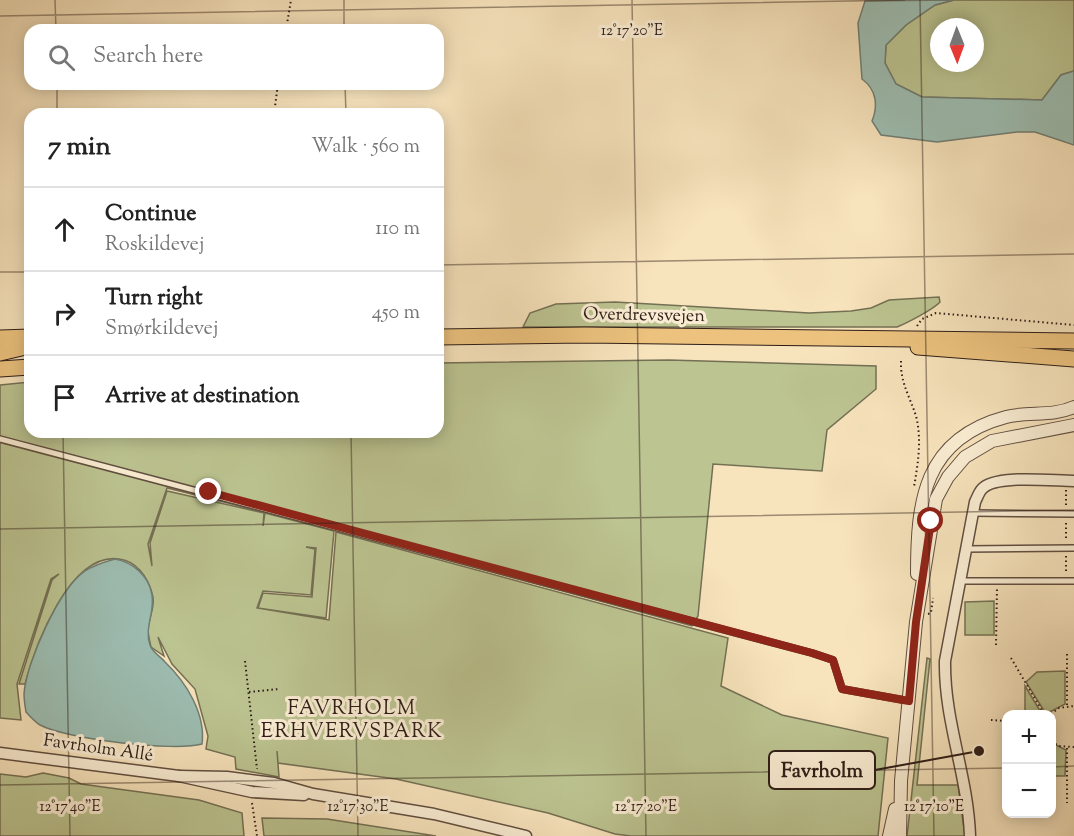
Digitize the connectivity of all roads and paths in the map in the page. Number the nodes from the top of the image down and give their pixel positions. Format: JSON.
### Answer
{"nodes":[{"id":1,"x":291,"y":0,"type":"edge"},
{"id":2,"x":287,"y":24,"type":"edge"},
{"id":3,"x":277,"y":90,"type":"edge"},
{"id":4,"x":275,"y":108,"type":"edge"},
{"id":5,"x":917,"y":326,"type":"dead end"},
{"id":6,"x":1074,"y":326,"type":"edge"},
{"id":7,"x":24,"y":337,"type":"edge"},
{"id":8,"x":444,"y":337,"type":"edge"},
{"id":9,"x":0,"y":338,"type":"edge"},
{"id":10,"x":849,"y":340,"type":"junction"},
{"id":11,"x":1074,"y":341,"type":"edge"},
{"id":12,"x":24,"y":347,"type":"edge"},
{"id":13,"x":1074,"y":350,"type":"edge"},
{"id":14,"x":967,"y":351,"type":"junction"},
{"id":15,"x":0,"y":352,"type":"edge"},
{"id":16,"x":1074,"y":359,"type":"edge"},
{"id":17,"x":901,"y":362,"type":"dead end"},
{"id":18,"x":24,"y":367,"type":"edge"},
{"id":19,"x":0,"y":369,"type":"edge"},
{"id":20,"x":1074,"y":406,"type":"edge"},
{"id":21,"x":985,"y":425,"type":"junction"},
{"id":22,"x":1074,"y":425,"type":"edge"},
{"id":23,"x":0,"y":439,"type":"edge"},
{"id":24,"x":992,"y":441,"type":"junction"},
{"id":25,"x":1070,"y":481,"type":"edge"},
{"id":26,"x":914,"y":488,"type":"dead end"},
{"id":27,"x":973,"y":513,"type":"junction"},
{"id":28,"x":1066,"y":514,"type":"junction"},
{"id":29,"x":1074,"y":514,"type":"edge"},
{"id":30,"x":1066,"y":548,"type":"junction"},
{"id":31,"x":1074,"y":548,"type":"edge"},
{"id":32,"x":966,"y":549,"type":"junction"},
{"id":33,"x":960,"y":581,"type":"junction"},
{"id":34,"x":997,"y":581,"type":"junction"},
{"id":35,"x":1066,"y":581,"type":"junction"},
{"id":36,"x":1074,"y":581,"type":"edge"},
{"id":37,"x":916,"y":622,"type":"junction"},
{"id":38,"x":996,"y":645,"type":"dead end"},
{"id":39,"x":1067,"y":652,"type":"dead end"},
{"id":40,"x":1011,"y":658,"type":"dead end"},
{"id":41,"x":245,"y":661,"type":"dead end"},
{"id":42,"x":279,"y":689,"type":"dead end"},
{"id":43,"x":248,"y":692,"type":"junction"},
{"id":44,"x":909,"y":701,"type":"junction"},
{"id":45,"x":1067,"y":705,"type":"junction"},
{"id":46,"x":1074,"y":706,"type":"edge"},
{"id":47,"x":1042,"y":710,"type":"edge"},
{"id":48,"x":1056,"y":711,"type":"edge"},
{"id":49,"x":991,"y":720,"type":"dead end"},
{"id":50,"x":1002,"y":721,"type":"edge"},
{"id":51,"x":1056,"y":743,"type":"edge"},
{"id":52,"x":1074,"y":747,"type":"edge"},
{"id":53,"x":1067,"y":748,"type":"junction"},
{"id":54,"x":0,"y":752,"type":"edge"},
{"id":55,"x":179,"y":776,"type":"junction"},
{"id":56,"x":257,"y":781,"type":"junction"},
{"id":57,"x":901,"y":781,"type":"junction"},
{"id":58,"x":252,"y":792,"type":"junction"},
{"id":59,"x":313,"y":794,"type":"junction"},
{"id":60,"x":1067,"y":803,"type":"dead end"},
{"id":61,"x":257,"y":836,"type":"edge"},
{"id":62,"x":526,"y":836,"type":"edge"},
{"id":63,"x":889,"y":836,"type":"edge"},
{"id":64,"x":900,"y":836,"type":"edge"},
{"id":65,"x":970,"y":836,"type":"edge"}],
"edges":[{"from":1,"to":2,"type":"path"},
{"from":3,"to":4,"type":"path"},
{"from":5,"to":6,"type":"path"},
{"from":7,"to":9,"type":"main road"},
{"from":8,"to":10,"type":"main road","name":"Overdrevsvejen"},
{"from":10,"to":11,"type":"main road","name":"Overdrevsvejen"},
{"from":10,"to":14,"type":"main road","name":"Overdrevsvejen"},
{"from":12,"to":15,"type":"main road"},
{"from":13,"to":14,"type":"main road"},
{"from":14,"to":16,"type":"main road","name":"Overdrevsvejen"},
{"from":17,"to":26,"type":"path"},
{"from":18,"to":19,"type":"main road"},
{"from":20,"to":21,"type":"street"},
{"from":21,"to":24,"type":"lane"},
{"from":21,"to":37,"type":"street"},
{"from":22,"to":24,"type":"street"},
{"from":23,"to":44,"type":"lane"},
{"from":24,"to":37,"type":"street"},
{"from":25,"to":27,"type":"street"},
{"from":25,"to":28,"type":"path"},
{"from":27,"to":28,"type":"lane"},
{"from":27,"to":32,"type":"street"},
{"from":28,"to":29,"type":"lane"},
{"from":28,"to":30,"type":"path"},
{"from":30,"to":31,"type":"lane"},
{"from":30,"to":32,"type":"lane"},
{"from":30,"to":35,"type":"path"},
{"from":32,"to":33,"type":"street"},
{"from":33,"to":34,"type":"lane"},
{"from":33,"to":65,"type":"street"},
{"from":34,"to":35,"type":"lane"},
{"from":34,"to":38,"type":"path"},
{"from":35,"to":36,"type":"lane"},
{"from":37,"to":44,"type":"street"},
{"from":39,"to":45,"type":"path"},
{"from":40,"to":47,"type":"path"},
{"from":41,"to":43,"type":"path"},
{"from":42,"to":43,"type":"path"},
{"from":43,"to":56,"type":"path"},
{"from":44,"to":57,"type":"street"},
{"from":45,"to":46,"type":"path"},
{"from":45,"to":48,"type":"path"},
{"from":49,"to":50,"type":"path"},
{"from":51,"to":53,"type":"path"},
{"from":52,"to":53,"type":"path"},
{"from":53,"to":60,"type":"path"},
{"from":54,"to":55,"type":"street","name":"Favrholm Allé"},
{"from":55,"to":56,"type":"street","name":"Favrholm Allé"},
{"from":55,"to":58,"type":"street","name":"Favrholm Allé"},
{"from":56,"to":59,"type":"street","name":"Favrholm Allé"},
{"from":57,"to":63,"type":"street"},
{"from":57,"to":64,"type":"street"},
{"from":58,"to":59,"type":"street","name":"Favrholm Allé"},
{"from":58,"to":61,"type":"path"},
{"from":59,"to":62,"type":"street","name":"Favrholm Allé"}]}
